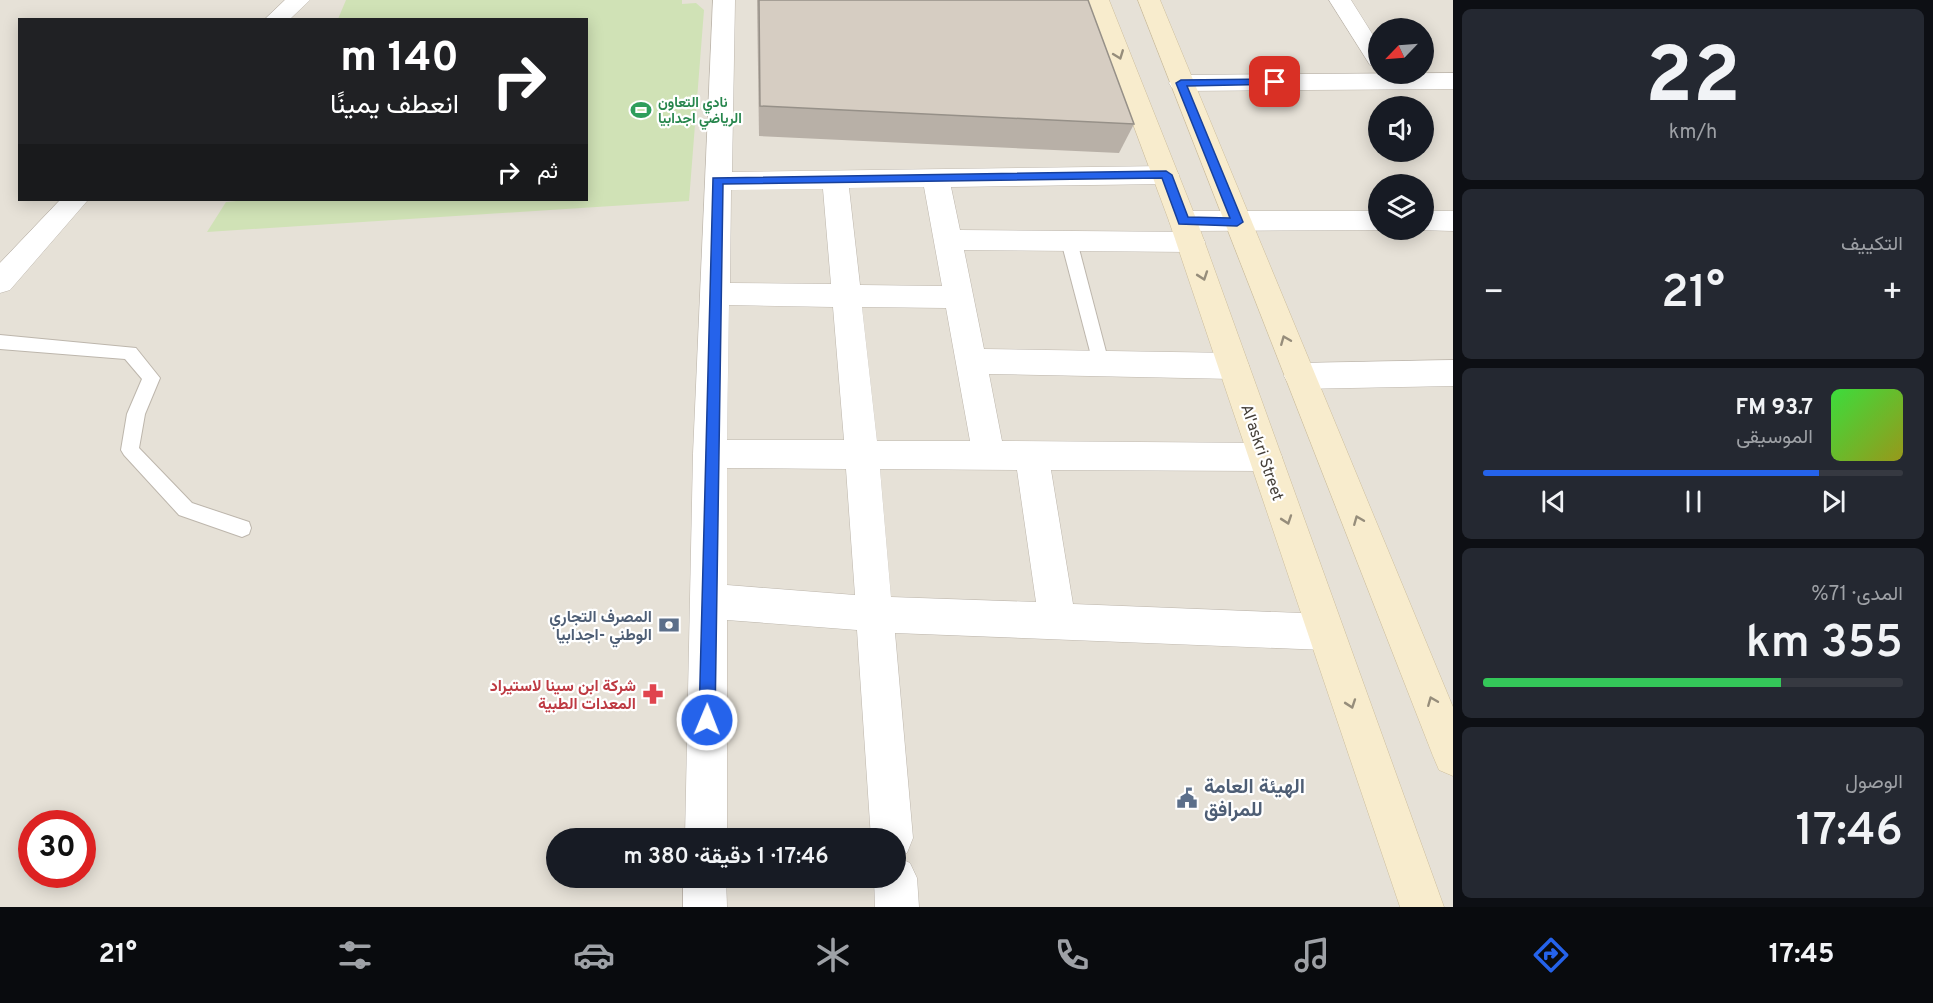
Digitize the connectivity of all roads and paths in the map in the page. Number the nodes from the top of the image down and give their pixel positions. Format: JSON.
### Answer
{"nodes":[{"id":1,"x":299,"y":0,"type":"edge"},
{"id":2,"x":724,"y":0,"type":"edge"},
{"id":3,"x":1098,"y":0,"type":"edge"},
{"id":4,"x":1149,"y":0,"type":"edge"},
{"id":5,"x":1340,"y":0,"type":"edge"},
{"id":6,"x":277,"y":18,"type":"edge"},
{"id":7,"x":1368,"y":44,"type":"edge"},
{"id":8,"x":1368,"y":78,"type":"edge"},
{"id":9,"x":1434,"y":80,"type":"edge"},
{"id":10,"x":1453,"y":81,"type":"edge"},
{"id":11,"x":1181,"y":83,"type":"junction"},
{"id":12,"x":1166,"y":175,"type":"junction"},
{"id":13,"x":936,"y":178,"type":"junction"},
{"id":14,"x":835,"y":179,"type":"junction"},
{"id":15,"x":717,"y":181,"type":"junction"},
{"id":16,"x":74,"y":201,"type":"edge"},
{"id":17,"x":1368,"y":221,"type":"edge"},
{"id":18,"x":1434,"y":221,"type":"edge"},
{"id":19,"x":1453,"y":221,"type":"edge"},
{"id":20,"x":1237,"y":222,"type":"junction"},
{"id":21,"x":1187,"y":231,"type":"junction"},
{"id":22,"x":948,"y":240,"type":"junction"},
{"id":23,"x":1069,"y":241,"type":"junction"},
{"id":24,"x":0,"y":282,"type":"edge"},
{"id":25,"x":715,"y":294,"type":"junction"},
{"id":26,"x":847,"y":297,"type":"junction"},
{"id":27,"x":959,"y":297,"type":"junction"},
{"id":28,"x":0,"y":342,"type":"edge"},
{"id":29,"x":971,"y":361,"type":"junction"},
{"id":30,"x":1101,"y":363,"type":"junction"},
{"id":31,"x":1234,"y":366,"type":"junction"},
{"id":32,"x":1453,"y":373,"type":"edge"},
{"id":33,"x":1300,"y":376,"type":"junction"},
{"id":34,"x":862,"y":453,"type":"junction"},
{"id":35,"x":710,"y":454,"type":"junction"},
{"id":36,"x":989,"y":457,"type":"junction"},
{"id":37,"x":1032,"y":457,"type":"junction"},
{"id":38,"x":1265,"y":457,"type":"junction"},
{"id":39,"x":242,"y":528,"type":"dead end"},
{"id":40,"x":709,"y":601,"type":"junction"},
{"id":41,"x":875,"y":614,"type":"junction"},
{"id":42,"x":1057,"y":622,"type":"junction"},
{"id":43,"x":1325,"y":633,"type":"junction"},
{"id":44,"x":1451,"y":745,"type":"edge"},
{"id":45,"x":706,"y":828,"type":"edge"},
{"id":46,"x":891,"y":828,"type":"edge"},
{"id":47,"x":705,"y":888,"type":"edge"},
{"id":48,"x":896,"y":888,"type":"edge"},
{"id":49,"x":705,"y":907,"type":"edge"},
{"id":50,"x":897,"y":907,"type":"edge"},
{"id":51,"x":1422,"y":907,"type":"edge"}],
"edges":[{"from":1,"to":6,"type":"street"},
{"from":2,"to":15,"type":"street"},
{"from":3,"to":12,"type":"street","name":"Al'askri Street","one_way":true},
{"from":4,"to":11,"type":"street"},
{"from":5,"to":7,"type":"street"},
{"from":8,"to":11,"type":"street"},
{"from":9,"to":10,"type":"street"},
{"from":11,"to":20,"type":"street"},
{"from":12,"to":13,"type":"street"},
{"from":12,"to":21,"type":"street","name":"Al'askri Street"},
{"from":13,"to":14,"type":"street"},
{"from":13,"to":22,"type":"street"},
{"from":14,"to":15,"type":"street"},
{"from":14,"to":26,"type":"street"},
{"from":15,"to":25,"type":"street"},
{"from":16,"to":24,"type":"street"},
{"from":17,"to":20,"type":"street"},
{"from":18,"to":19,"type":"street"},
{"from":20,"to":21,"type":"street"},
{"from":33,"to":20,"type":"street","one_way":true},
{"from":21,"to":23,"type":"street"},
{"from":21,"to":31,"type":"street","name":"Al'askri Street","one_way":true},
{"from":22,"to":23,"type":"street"},
{"from":22,"to":27,"type":"street"},
{"from":23,"to":30,"type":"lane"},
{"from":25,"to":26,"type":"street"},
{"from":25,"to":35,"type":"street"},
{"from":26,"to":27,"type":"street"},
{"from":26,"to":34,"type":"street"},
{"from":27,"to":29,"type":"street"},
{"from":28,"to":39,"type":"lane"},
{"from":29,"to":30,"type":"street"},
{"from":29,"to":36,"type":"street"},
{"from":30,"to":31,"type":"street"},
{"from":31,"to":38,"type":"street","name":"Al'askri Street"},
{"from":32,"to":33,"type":"street"},
{"from":44,"to":33,"type":"street","one_way":true},
{"from":34,"to":35,"type":"street"},
{"from":34,"to":36,"type":"street"},
{"from":34,"to":41,"type":"street"},
{"from":35,"to":40,"type":"street"},
{"from":36,"to":37,"type":"street"},
{"from":37,"to":38,"type":"street"},
{"from":37,"to":42,"type":"street"},
{"from":38,"to":43,"type":"street","name":"Al'askri Street","one_way":true},
{"from":40,"to":41,"type":"street"},
{"from":40,"to":45,"type":"street"},
{"from":41,"to":42,"type":"street"},
{"from":41,"to":46,"type":"street"},
{"from":42,"to":43,"type":"street"},
{"from":43,"to":51,"type":"street","name":"Al'askri Street","one_way":true},
{"from":47,"to":49,"type":"street"},
{"from":48,"to":50,"type":"street"}]}
